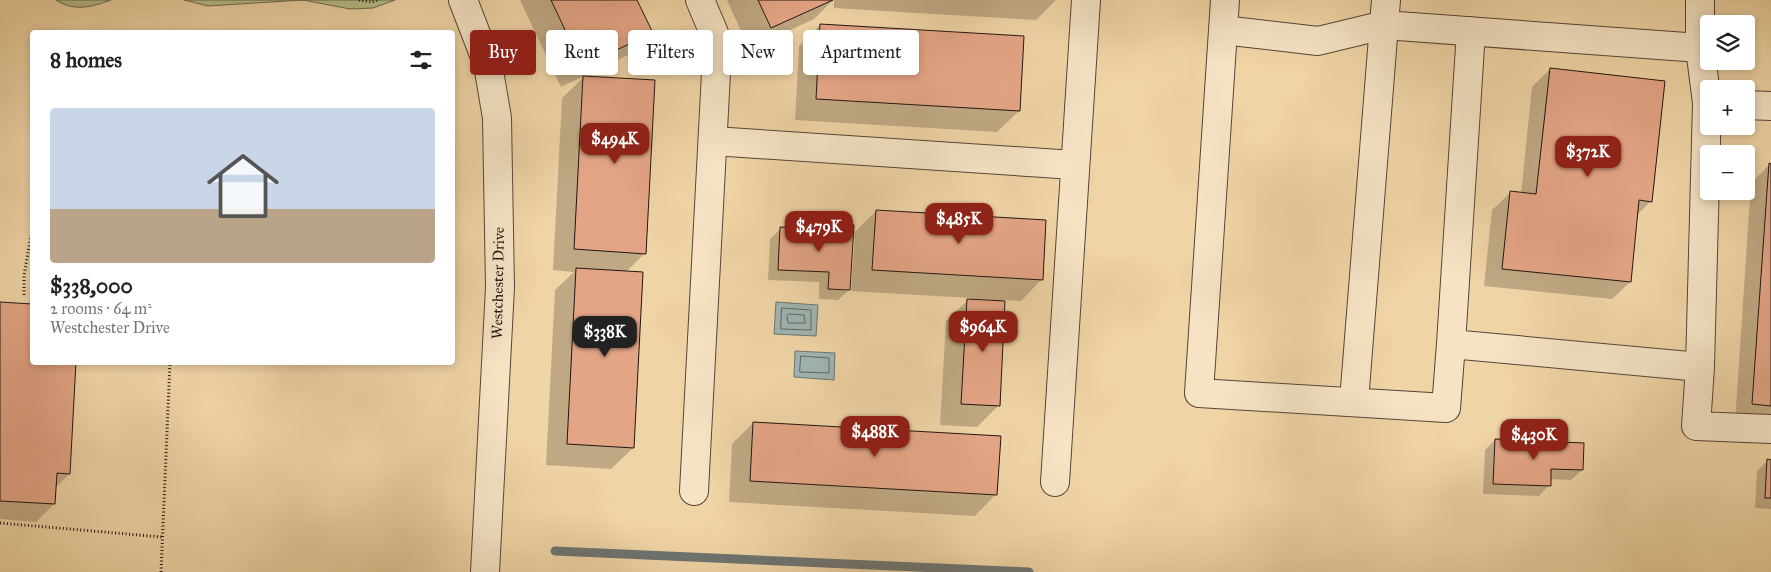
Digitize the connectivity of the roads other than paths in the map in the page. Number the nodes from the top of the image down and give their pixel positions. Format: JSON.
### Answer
{"nodes":[{"id":1,"x":463,"y":0,"type":"edge"},
{"id":2,"x":700,"y":0,"type":"edge"},
{"id":3,"x":1086,"y":0,"type":"edge"},
{"id":4,"x":1226,"y":0,"type":"edge"},
{"id":5,"x":1700,"y":0,"type":"edge"},
{"id":6,"x":1385,"y":13,"type":"edge"},
{"id":7,"x":1700,"y":15,"type":"edge"},
{"id":8,"x":1224,"y":30,"type":"junction"},
{"id":9,"x":1471,"y":32,"type":"junction"},
{"id":10,"x":1700,"y":48,"type":"edge"},
{"id":11,"x":1755,"y":105,"type":"edge"},
{"id":12,"x":1771,"y":106,"type":"edge"},
{"id":13,"x":1707,"y":135,"type":"edge"},
{"id":14,"x":713,"y":141,"type":"junction"},
{"id":15,"x":1074,"y":165,"type":"junction"},
{"id":16,"x":1451,"y":344,"type":"junction"},
{"id":17,"x":1700,"y":367,"type":"junction"},
{"id":18,"x":1354,"y":402,"type":"junction"},
{"id":19,"x":1771,"y":429,"type":"edge"},
{"id":20,"x":1055,"y":482,"type":"dead end"},
{"id":21,"x":694,"y":491,"type":"dead end"},
{"id":22,"x":485,"y":572,"type":"edge"}],
"edges":[{"from":1,"to":22,"type":"street","name":"Westchester Drive"},
{"from":2,"to":14,"type":"street"},
{"from":3,"to":15,"type":"street"},
{"from":4,"to":8,"type":"street"},
{"from":5,"to":7,"type":"street"},
{"from":6,"to":8,"type":"street"},
{"from":6,"to":9,"type":"street"},
{"from":6,"to":18,"type":"street"},
{"from":8,"to":18,"type":"street"},
{"from":9,"to":10,"type":"street"},
{"from":9,"to":16,"type":"street"},
{"from":11,"to":12,"type":"street"},
{"from":13,"to":17,"type":"street"},
{"from":14,"to":15,"type":"street"},
{"from":14,"to":21,"type":"street"},
{"from":15,"to":20,"type":"street"},
{"from":16,"to":17,"type":"street"},
{"from":16,"to":18,"type":"street"},
{"from":17,"to":19,"type":"street"}]}
